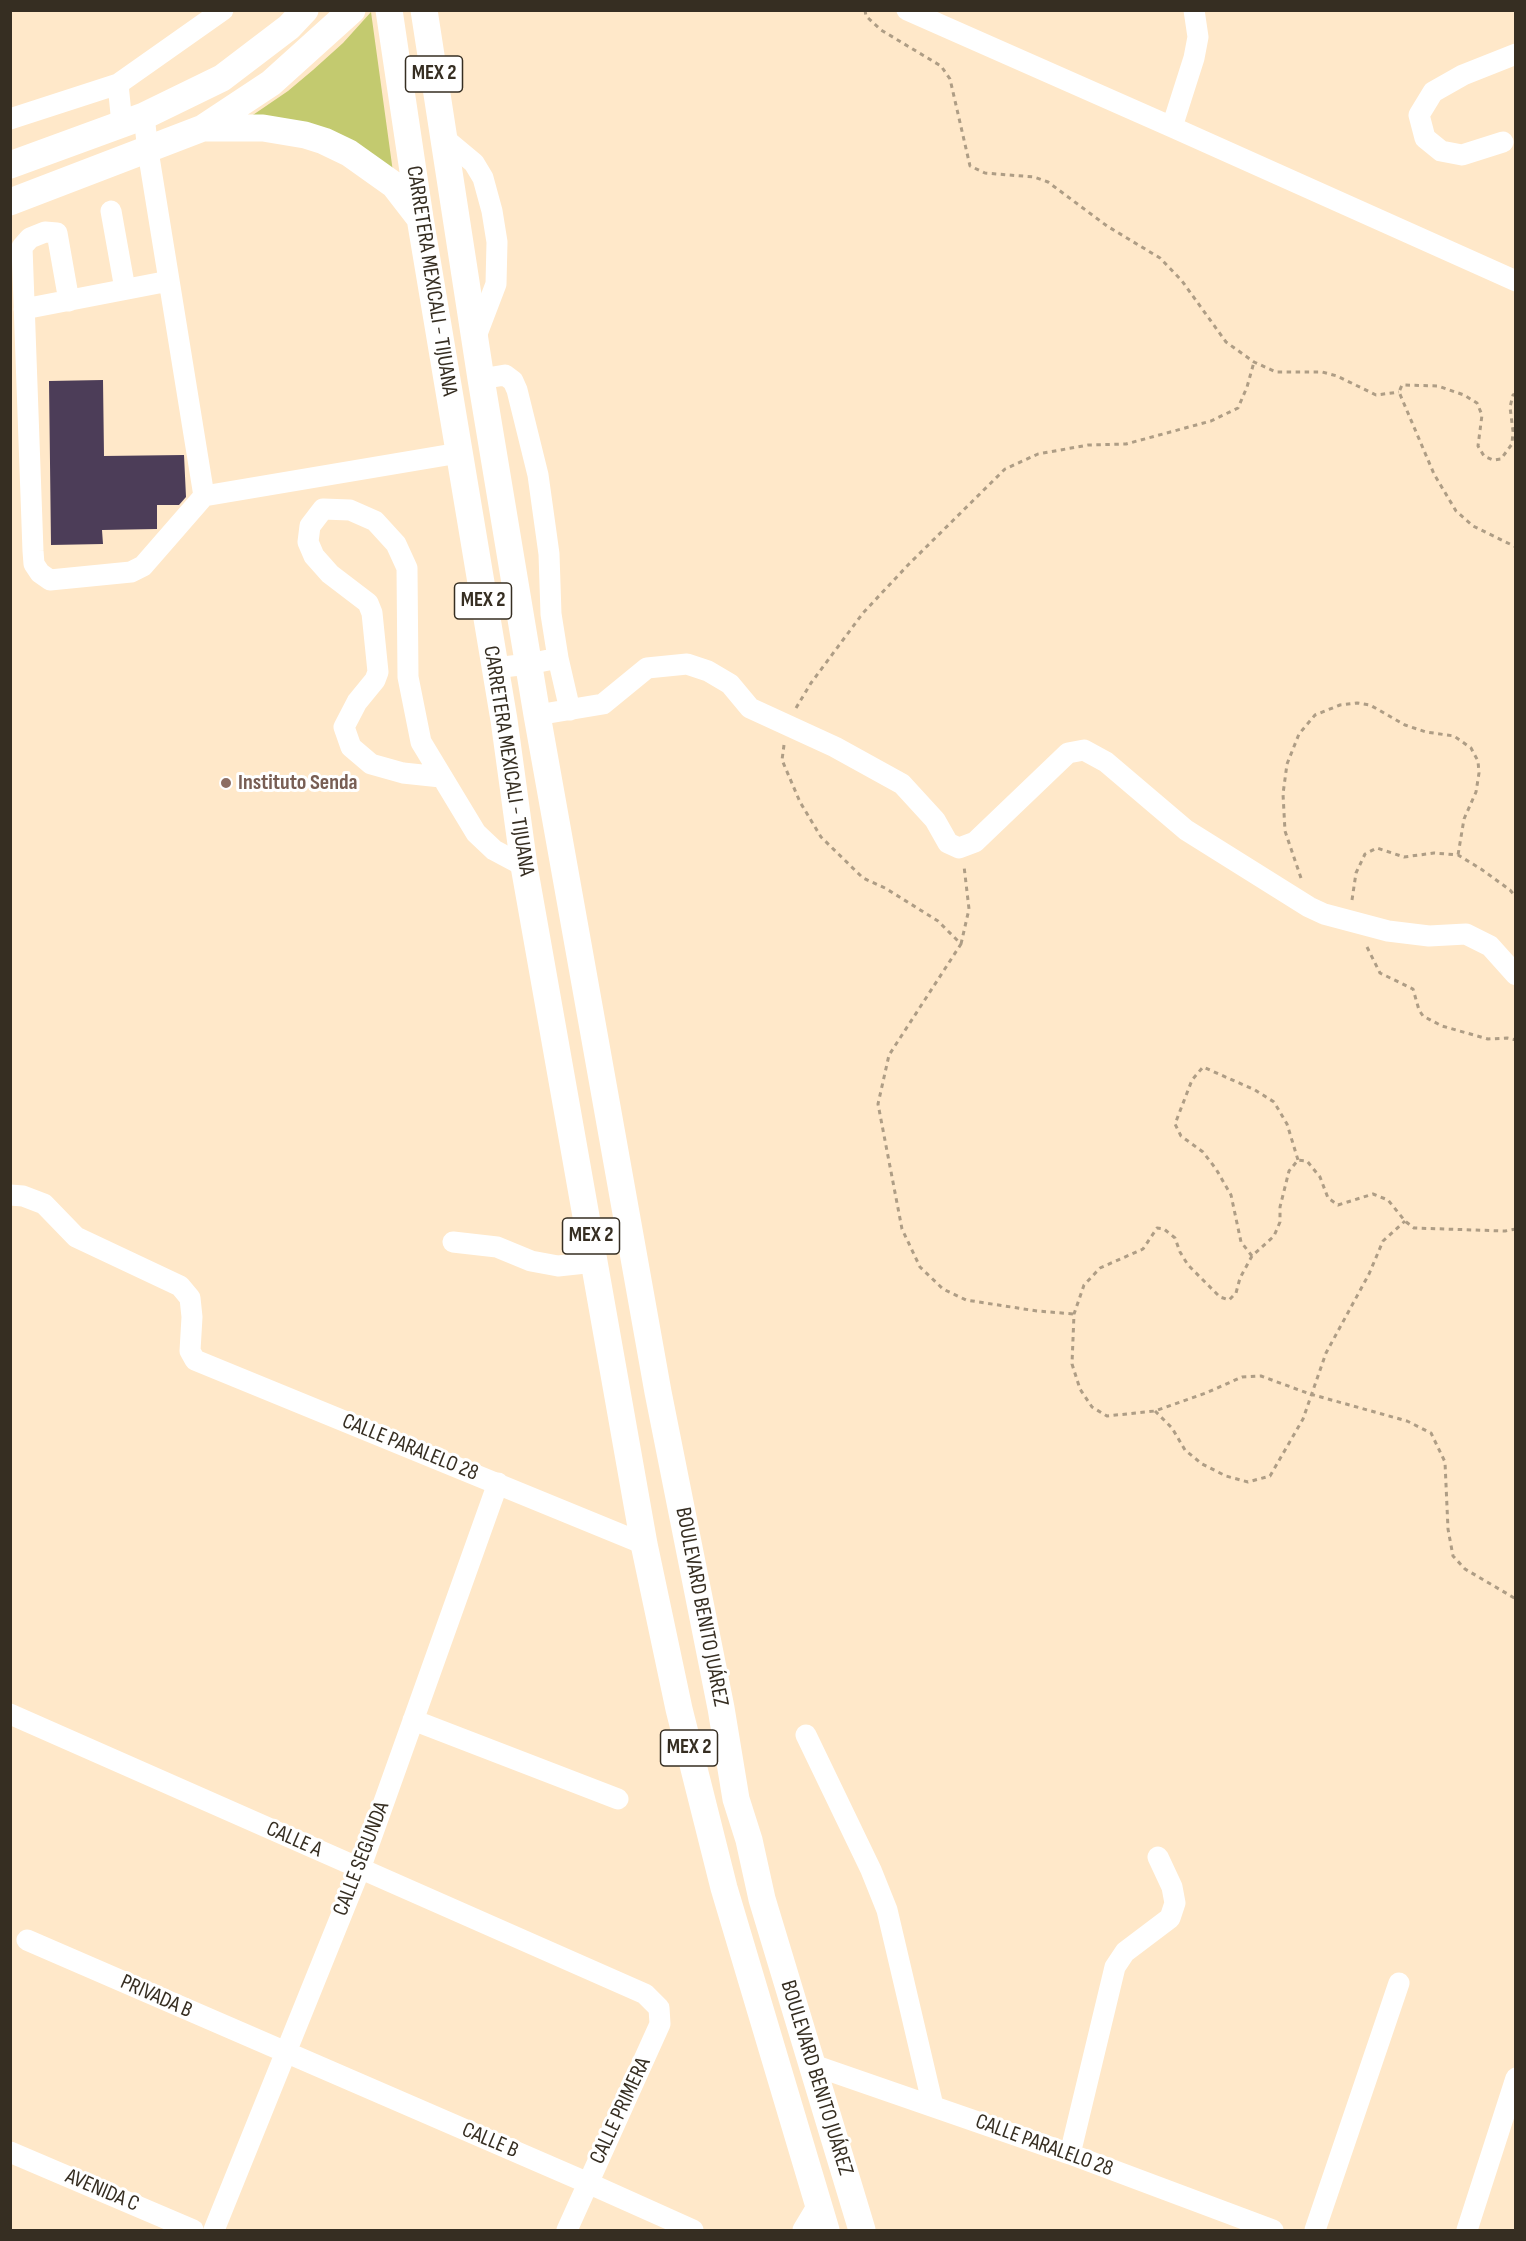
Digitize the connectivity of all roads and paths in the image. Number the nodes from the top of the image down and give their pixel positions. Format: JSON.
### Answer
{"nodes":[{"id":1,"x":223,"y":10,"type":"edge"},
{"id":2,"x":305,"y":10,"type":"edge"},
{"id":3,"x":352,"y":10,"type":"edge"},
{"id":4,"x":389,"y":10,"type":"edge"},
{"id":5,"x":406,"y":10,"type":"edge"},
{"id":6,"x":424,"y":10,"type":"edge"},
{"id":7,"x":865,"y":10,"type":"edge"},
{"id":8,"x":907,"y":10,"type":"edge"},
{"id":9,"x":1194,"y":10,"type":"edge"},
{"id":10,"x":1515,"y":54,"type":"edge"},
{"id":11,"x":118,"y":84,"type":"junction"},
{"id":12,"x":10,"y":119,"type":"edge"},
{"id":13,"x":133,"y":120,"type":"junction"},
{"id":14,"x":1172,"y":127,"type":"junction"},
{"id":15,"x":203,"y":128,"type":"junction"},
{"id":16,"x":443,"y":128,"type":"junction"},
{"id":17,"x":1503,"y":142,"type":"dead end"},
{"id":18,"x":148,"y":151,"type":"junction"},
{"id":19,"x":10,"y":165,"type":"edge"},
{"id":20,"x":10,"y":202,"type":"edge"},
{"id":21,"x":111,"y":211,"type":"dead end"},
{"id":22,"x":420,"y":218,"type":"junction"},
{"id":23,"x":169,"y":281,"type":"junction"},
{"id":24,"x":1515,"y":281,"type":"edge"},
{"id":25,"x":125,"y":289,"type":"junction"},
{"id":26,"x":69,"y":301,"type":"junction"},
{"id":27,"x":24,"y":309,"type":"junction"},
{"id":28,"x":475,"y":339,"type":"junction"},
{"id":29,"x":481,"y":379,"type":"junction"},
{"id":30,"x":1399,"y":392,"type":"junction"},
{"id":31,"x":1515,"y":394,"type":"edge"},
{"id":32,"x":459,"y":453,"type":"junction"},
{"id":33,"x":204,"y":496,"type":"junction"},
{"id":34,"x":1515,"y":548,"type":"edge"},
{"id":35,"x":558,"y":658,"type":"junction"},
{"id":36,"x":529,"y":664,"type":"junction"},
{"id":37,"x":494,"y":668,"type":"junction"},
{"id":38,"x":570,"y":710,"type":"junction"},
{"id":39,"x":537,"y":715,"type":"junction"},
{"id":40,"x":441,"y":777,"type":"junction"},
{"id":41,"x":959,"y":848,"type":"junction"},
{"id":42,"x":1458,"y":855,"type":"dead end"},
{"id":43,"x":524,"y":866,"type":"junction"},
{"id":44,"x":1309,"y":907,"type":"junction"},
{"id":45,"x":961,"y":944,"type":"dead end"},
{"id":46,"x":1515,"y":975,"type":"edge"},
{"id":47,"x":1298,"y":1160,"type":"junction"},
{"id":48,"x":621,"y":1185,"type":"joint"},
{"id":49,"x":583,"y":1190,"type":"joint"},
{"id":50,"x":10,"y":1195,"type":"edge"},
{"id":51,"x":1405,"y":1221,"type":"junction"},
{"id":52,"x":1515,"y":1229,"type":"edge"},
{"id":53,"x":453,"y":1242,"type":"dead end"},
{"id":54,"x":1252,"y":1256,"type":"junction"},
{"id":55,"x":595,"y":1262,"type":"junction"},
{"id":56,"x":1310,"y":1394,"type":"junction"},
{"id":57,"x":1155,"y":1411,"type":"junction"},
{"id":58,"x":498,"y":1483,"type":"junction"},
{"id":59,"x":644,"y":1544,"type":"junction"},
{"id":60,"x":1515,"y":1599,"type":"edge"},
{"id":61,"x":10,"y":1713,"type":"edge"},
{"id":62,"x":413,"y":1720,"type":"junction"},
{"id":63,"x":806,"y":1735,"type":"dead end"},
{"id":64,"x":618,"y":1799,"type":"dead end"},
{"id":65,"x":707,"y":1819,"type":"junction"},
{"id":66,"x":1158,"y":1857,"type":"dead end"},
{"id":67,"x":360,"y":1869,"type":"junction"},
{"id":68,"x":27,"y":1940,"type":"dead end"},
{"id":69,"x":782,"y":1961,"type":"junction"},
{"id":70,"x":1399,"y":1983,"type":"dead end"},
{"id":71,"x":645,"y":1994,"type":"joint"},
{"id":72,"x":286,"y":2054,"type":"junction"},
{"id":73,"x":813,"y":2065,"type":"junction"},
{"id":74,"x":1515,"y":2078,"type":"edge"},
{"id":75,"x":933,"y":2106,"type":"junction"},
{"id":76,"x":10,"y":2152,"type":"edge"},
{"id":77,"x":1070,"y":2154,"type":"junction"},
{"id":78,"x":588,"y":2183,"type":"junction"},
{"id":79,"x":818,"y":2205,"type":"junction"},
{"id":80,"x":193,"y":2230,"type":"edge"},
{"id":81,"x":214,"y":2230,"type":"edge"},
{"id":82,"x":567,"y":2230,"type":"edge"},
{"id":83,"x":693,"y":2230,"type":"edge"},
{"id":84,"x":803,"y":2230,"type":"edge"},
{"id":85,"x":826,"y":2230,"type":"edge"},
{"id":86,"x":862,"y":2230,"type":"edge"},
{"id":87,"x":1273,"y":2230,"type":"edge"},
{"id":88,"x":1315,"y":2230,"type":"edge"},
{"id":89,"x":1467,"y":2230,"type":"edge"}],
"edges":[{"from":1,"to":11,"type":"street"},
{"from":2,"to":13,"type":"main road"},
{"from":3,"to":15,"type":"main road"},
{"from":4,"to":22,"type":"main road","name":"CARRETERA MEXICALI - TIJUANA","number":"MEX 2"},
{"from":5,"to":16,"type":"main road"},
{"from":6,"to":16,"type":"main road","name":"CARRETERA MEXICALI - TIJUANA","number":"MEX 2"},
{"from":7,"to":30,"type":"path"},
{"from":8,"to":14,"type":"street"},
{"from":9,"to":14,"type":"street"},
{"from":10,"to":17,"type":"street"},
{"from":11,"to":12,"type":"street"},
{"from":11,"to":13,"type":"street"},
{"from":13,"to":18,"type":"street"},
{"from":13,"to":19,"type":"main road"},
{"from":14,"to":24,"type":"street"},
{"from":15,"to":18,"type":"main road"},
{"from":15,"to":22,"type":"main road"},
{"from":16,"to":28,"type":"main road","name":"CARRETERA MEXICALI - TIJUANA","number":"MEX 2"},
{"from":16,"to":28,"type":"street"},
{"from":18,"to":20,"type":"main road"},
{"from":18,"to":23,"type":"street"},
{"from":21,"to":25,"type":"street"},
{"from":22,"to":32,"type":"main road","name":"CARRETERA MEXICALI - TIJUANA","number":"MEX 2"},
{"from":23,"to":25,"type":"street"},
{"from":23,"to":33,"type":"street"},
{"from":25,"to":26,"type":"street"},
{"from":26,"to":27,"type":"street"},
{"from":26,"to":27,"type":"street"},
{"from":27,"to":33,"type":"street"},
{"from":28,"to":29,"type":"main road","name":"CARRETERA MEXICALI - TIJUANA","number":"MEX 2"},
{"from":29,"to":35,"type":"street"},
{"from":29,"to":36,"type":"main road","name":"CARRETERA MEXICALI - TIJUANA","number":"MEX 2"},
{"from":30,"to":31,"type":"path"},
{"from":30,"to":34,"type":"path"},
{"from":32,"to":33,"type":"street"},
{"from":32,"to":37,"type":"main road","name":"CARRETERA MEXICALI - TIJUANA","number":"MEX 2"},
{"from":35,"to":36,"type":"street"},
{"from":35,"to":38,"type":"street"},
{"from":36,"to":37,"type":"street"},
{"from":36,"to":39,"type":"main road","name":"CARRETERA MEXICALI - TIJUANA","number":"MEX 2"},
{"from":37,"to":43,"type":"main road","name":"CARRETERA MEXICALI - TIJUANA","number":"MEX 2"},
{"from":38,"to":39,"type":"street"},
{"from":38,"to":41,"type":"street"},
{"from":39,"to":48,"type":"main road","name":"CARRETERA MEXICALI - TIJUANA","number":"MEX 2"},
{"from":40,"to":40,"type":"street"},
{"from":40,"to":43,"type":"street"},
{"from":41,"to":44,"type":"street"},
{"from":41,"to":45,"type":"path"},
{"from":42,"to":44,"type":"path"},
{"from":43,"to":49,"type":"main road","name":"CARRETERA MEXICALI - TIJUANA","number":"MEX 2"},
{"from":44,"to":46,"type":"street"},
{"from":47,"to":51,"type":"path"},
{"from":47,"to":54,"type":"path"},
{"from":47,"to":54,"type":"path"},
{"from":48,"to":69,"type":"main road","name":"BOULEVARD BENITO JUÁREZ","number":"MEX 2"},
{"from":49,"to":55,"type":"main road","name":"BOULEVARD BENITO JUÁREZ","number":"MEX 2"},
{"from":50,"to":58,"type":"street","name":"CALLE PARALELO 28"},
{"from":51,"to":52,"type":"path"},
{"from":51,"to":56,"type":"path"},
{"from":53,"to":55,"type":"street"},
{"from":54,"to":57,"type":"path"},
{"from":55,"to":59,"type":"main road","name":"BOULEVARD BENITO JUÁREZ","number":"MEX 2"},
{"from":56,"to":57,"type":"path"},
{"from":56,"to":57,"type":"path"},
{"from":56,"to":60,"type":"path"},
{"from":58,"to":59,"type":"street","name":"CALLE PARALELO 28"},
{"from":58,"to":62,"type":"street","name":"CALLE SEGUNDA"},
{"from":59,"to":65,"type":"main road","name":"BOULEVARD BENITO JUÁREZ","number":"MEX 2"},
{"from":61,"to":67,"type":"street","name":"CALLE A"},
{"from":62,"to":64,"type":"street"},
{"from":62,"to":67,"type":"street","name":"CALLE SEGUNDA"},
{"from":63,"to":75,"type":"street"},
{"from":65,"to":69,"type":"main road"},
{"from":65,"to":79,"type":"main road","name":"BOULEVARD BENITO JUÁREZ","number":"MEX 2"},
{"from":66,"to":77,"type":"street"},
{"from":67,"to":71,"type":"street","name":"CALLE A"},
{"from":67,"to":72,"type":"street","name":"CALLE SEGUNDA"},
{"from":68,"to":72,"type":"street","name":"PRIVADA B"},
{"from":69,"to":73,"type":"main road","name":"BOULEVARD BENITO JUÁREZ","number":"MEX 2"},
{"from":70,"to":88,"type":"street"},
{"from":71,"to":78,"type":"street","name":"CALLE PRIMERA"},
{"from":72,"to":78,"type":"street","name":"CALLE B"},
{"from":72,"to":81,"type":"street","name":"CALLE SEGUNDA"},
{"from":73,"to":75,"type":"street","name":"CALLE PARALELO 28"},
{"from":73,"to":86,"type":"main road","name":"BOULEVARD BENITO JUÁREZ","number":"MEX 2"},
{"from":74,"to":89,"type":"street"},
{"from":75,"to":77,"type":"street","name":"CALLE PARALELO 28"},
{"from":76,"to":80,"type":"street","name":"AVENIDA C"},
{"from":77,"to":87,"type":"street","name":"CALLE PARALELO 28"},
{"from":78,"to":82,"type":"street","name":"CALLE PRIMERA"},
{"from":78,"to":83,"type":"street","name":"CALLE B"},
{"from":79,"to":84,"type":"street"},
{"from":79,"to":85,"type":"main road","name":"BOULEVARD BENITO JUÁREZ","number":"MEX 2"}]}
